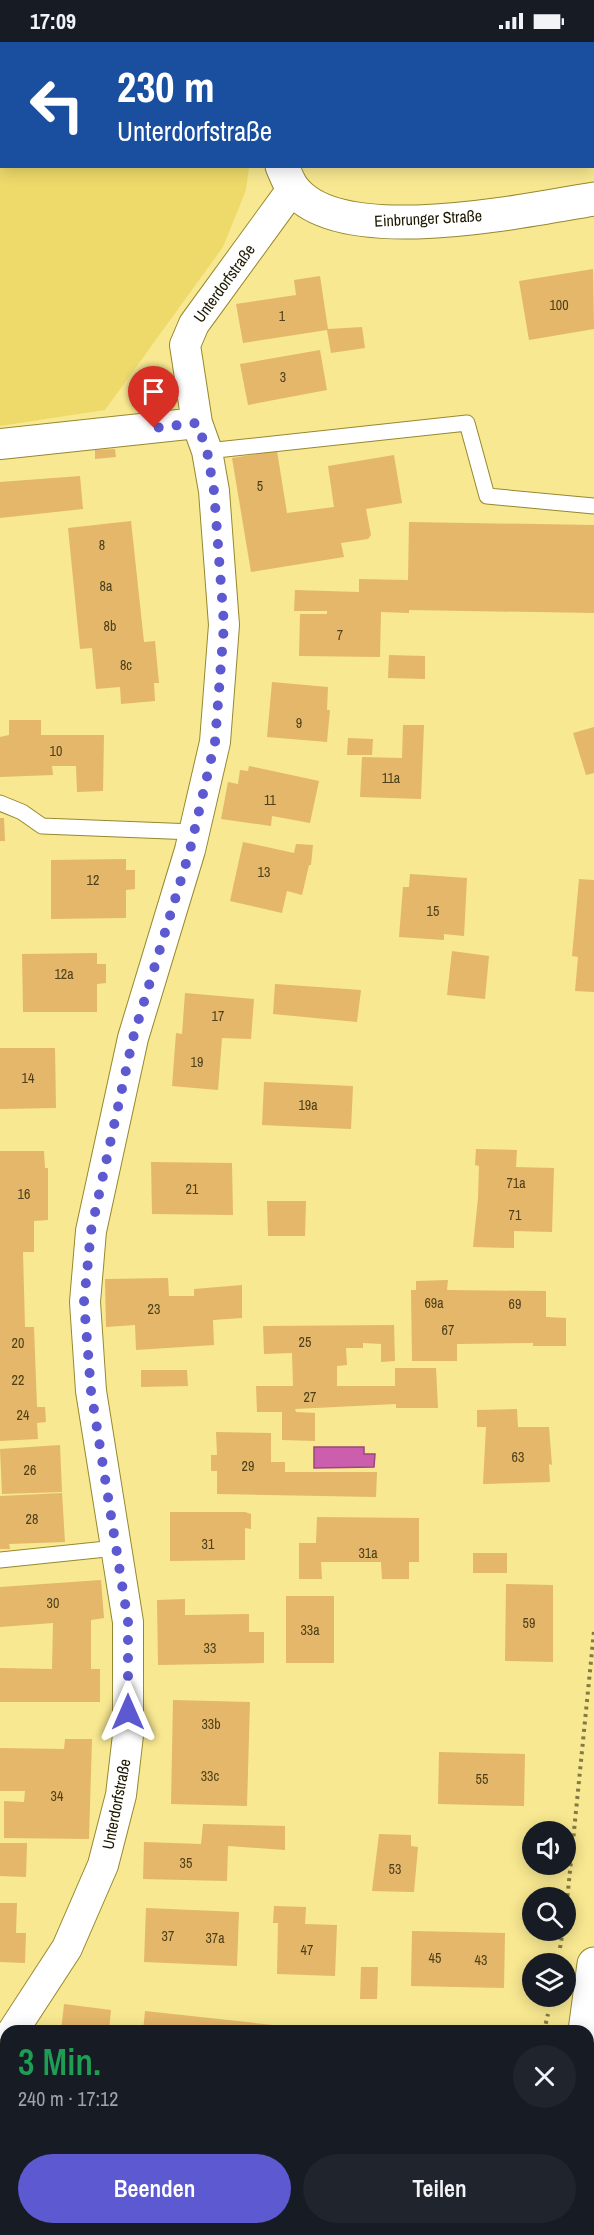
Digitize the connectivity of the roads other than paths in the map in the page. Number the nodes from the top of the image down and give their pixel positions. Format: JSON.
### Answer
{"nodes":[{"id":1,"x":288,"y":178,"type":"edge"},
{"id":2,"x":594,"y":199,"type":"edge"},
{"id":3,"x":197,"y":423,"type":"junction"},
{"id":4,"x":0,"y":444,"type":"edge"},
{"id":5,"x":207,"y":451,"type":"junction"},
{"id":6,"x":594,"y":506,"type":"edge"},
{"id":7,"x":0,"y":803,"type":"edge"},
{"id":8,"x":194,"y":832,"type":"junction"},
{"id":9,"x":116,"y":1548,"type":"junction"},
{"id":10,"x":0,"y":1560,"type":"edge"},
{"id":11,"x":594,"y":1964,"type":"edge"},
{"id":12,"x":17,"y":2025,"type":"edge"},
{"id":13,"x":586,"y":2025,"type":"edge"}],
"edges":[{"from":1,"to":2,"type":"street","name":"Einbrunger Straße"},
{"from":1,"to":3,"type":"street","name":"Unterdorfstraße"},
{"from":3,"to":4,"type":"street"},
{"from":3,"to":5,"type":"street","name":"Unterdorfstraße"},
{"from":5,"to":6,"type":"lane"},
{"from":5,"to":8,"type":"street","name":"Unterdorfstraße"},
{"from":7,"to":8,"type":"lane"},
{"from":8,"to":9,"type":"street","name":"Unterdorfstraße"},
{"from":9,"to":10,"type":"lane"},
{"from":9,"to":12,"type":"street","name":"Unterdorfstraße"},
{"from":11,"to":13,"type":"street"}]}
